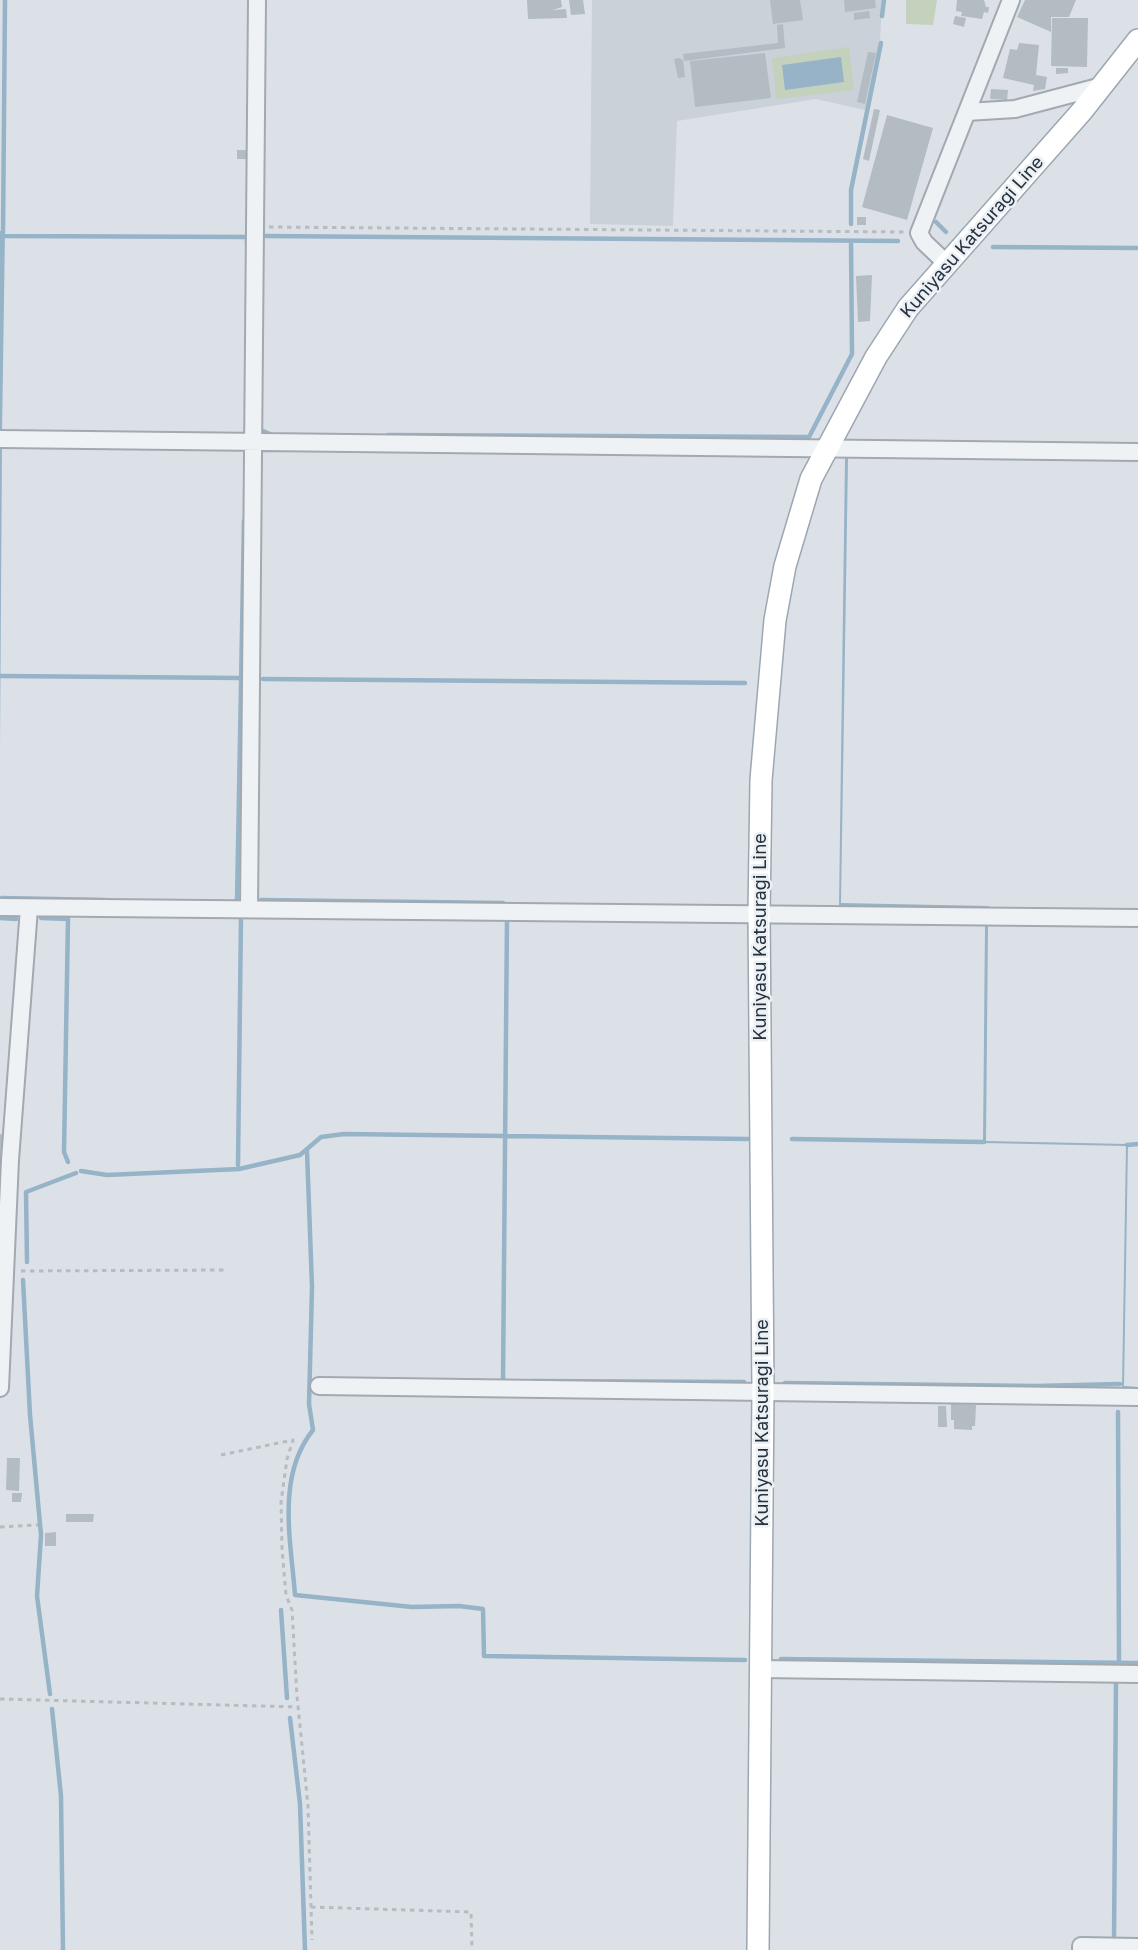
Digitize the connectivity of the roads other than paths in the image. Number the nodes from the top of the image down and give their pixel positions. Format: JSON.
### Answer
{"nodes":[{"id":1,"x":257,"y":0,"type":"edge"},
{"id":2,"x":1011,"y":0,"type":"edge"},
{"id":3,"x":1138,"y":40,"type":"edge"},
{"id":4,"x":1102,"y":86,"type":"junction"},
{"id":5,"x":966,"y":112,"type":"junction"},
{"id":6,"x":946,"y":263,"type":"junction"},
{"id":7,"x":0,"y":439,"type":"edge"},
{"id":8,"x":253,"y":441,"type":"junction"},
{"id":9,"x":828,"y":447,"type":"junction"},
{"id":10,"x":1138,"y":452,"type":"edge"},
{"id":11,"x":0,"y":907,"type":"edge"},
{"id":12,"x":29,"y":908,"type":"junction"},
{"id":13,"x":249,"y":909,"type":"junction"},
{"id":14,"x":759,"y":913,"type":"junction"},
{"id":15,"x":1138,"y":918,"type":"edge"},
{"id":16,"x":319,"y":1386,"type":"dead end"},
{"id":17,"x":0,"y":1388,"type":"edge"},
{"id":18,"x":763,"y":1390,"type":"junction"},
{"id":19,"x":1138,"y":1397,"type":"edge"},
{"id":20,"x":760,"y":1669,"type":"junction"},
{"id":21,"x":1138,"y":1674,"type":"edge"},
{"id":22,"x":1138,"y":1947,"type":"edge"},
{"id":23,"x":758,"y":1950,"type":"edge"},
{"id":24,"x":1081,"y":1950,"type":"edge"}],
"edges":[{"from":1,"to":8,"type":"street"},
{"from":2,"to":5,"type":"street"},
{"from":3,"to":4,"type":"main road","name":"Kuniyasu Katsuragi Line"},
{"from":4,"to":5,"type":"street"},
{"from":4,"to":6,"type":"main road","name":"Kuniyasu Katsuragi Line"},
{"from":5,"to":6,"type":"street"},
{"from":6,"to":9,"type":"main road","name":"Kuniyasu Katsuragi Line"},
{"from":7,"to":8,"type":"street"},
{"from":8,"to":9,"type":"street"},
{"from":8,"to":13,"type":"street"},
{"from":9,"to":10,"type":"street"},
{"from":9,"to":14,"type":"main road","name":"Kuniyasu Katsuragi Line"},
{"from":11,"to":12,"type":"street"},
{"from":12,"to":13,"type":"street"},
{"from":12,"to":17,"type":"street"},
{"from":13,"to":14,"type":"street"},
{"from":14,"to":15,"type":"street"},
{"from":14,"to":18,"type":"main road","name":"Kuniyasu Katsuragi Line"},
{"from":16,"to":18,"type":"street"},
{"from":18,"to":19,"type":"street"},
{"from":18,"to":20,"type":"main road","name":"Kuniyasu Katsuragi Line"},
{"from":20,"to":21,"type":"street"},
{"from":20,"to":23,"type":"main road","name":"Kuniyasu Katsuragi Line"},
{"from":22,"to":24,"type":"street"}]}
